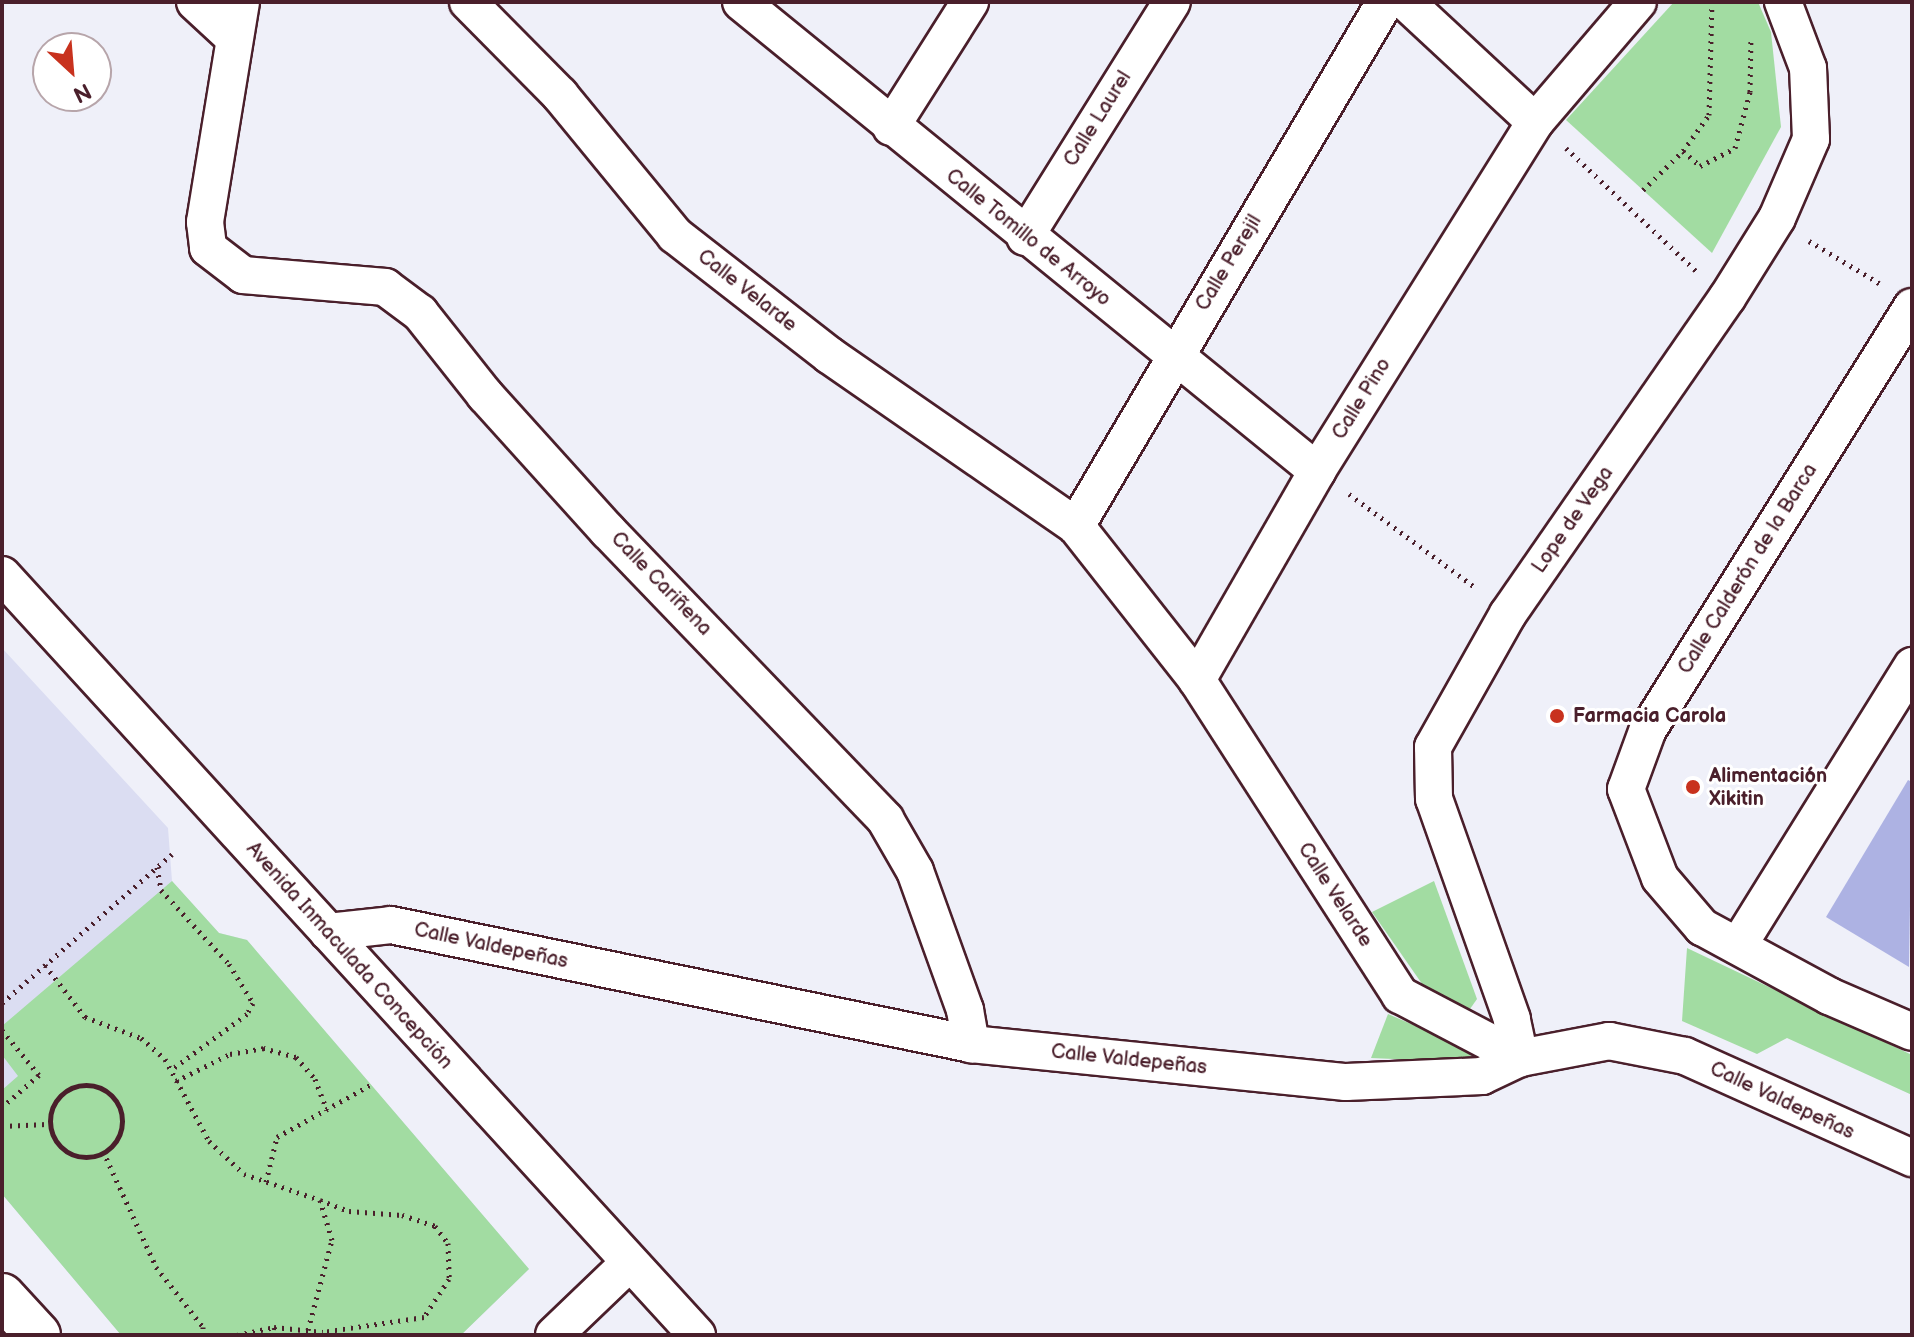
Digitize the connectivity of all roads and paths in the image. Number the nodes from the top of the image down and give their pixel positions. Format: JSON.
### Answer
{"nodes":[{"id":1,"x":195,"y":2,"type":"edge"},
{"id":2,"x":241,"y":2,"type":"edge"},
{"id":3,"x":468,"y":2,"type":"edge"},
{"id":4,"x":970,"y":2,"type":"edge"},
{"id":5,"x":1172,"y":2,"type":"edge"},
{"id":6,"x":1385,"y":2,"type":"edge"},
{"id":7,"x":1406,"y":2,"type":"edge"},
{"id":8,"x":1638,"y":2,"type":"edge"},
{"id":9,"x":1712,"y":2,"type":"edge"},
{"id":10,"x":1783,"y":2,"type":"edge"},
{"id":11,"x":752,"y":6,"type":"edge"},
{"id":12,"x":1747,"y":25,"type":"dead end"},
{"id":13,"x":234,"y":38,"type":"junction"},
{"id":14,"x":1535,"y":122,"type":"junction"},
{"id":15,"x":891,"y":127,"type":"junction"},
{"id":16,"x":1563,"y":145,"type":"dead end"},
{"id":17,"x":1683,"y":151,"type":"junction"},
{"id":18,"x":1643,"y":190,"type":"dead end"},
{"id":19,"x":1025,"y":237,"type":"junction"},
{"id":20,"x":1802,"y":237,"type":"dead end"},
{"id":21,"x":1705,"y":279,"type":"dead end"},
{"id":22,"x":1902,"y":299,"type":"edge"},
{"id":23,"x":1174,"y":357,"type":"junction"},
{"id":24,"x":1317,"y":471,"type":"junction"},
{"id":25,"x":1382,"y":518,"type":"dead end"},
{"id":26,"x":1076,"y":526,"type":"junction"},
{"id":27,"x":1449,"y":567,"type":"dead end"},
{"id":28,"x":2,"y":575,"type":"edge"},
{"id":29,"x":1912,"y":666,"type":"edge"},
{"id":30,"x":1197,"y":680,"type":"junction"},
{"id":31,"x":172,"y":854,"type":"dead end"},
{"id":32,"x":157,"y":867,"type":"junction"},
{"id":33,"x":328,"y":932,"type":"junction"},
{"id":34,"x":1738,"y":946,"type":"junction"},
{"id":35,"x":45,"y":965,"type":"junction"},
{"id":36,"x":2,"y":1003,"type":"edge"},
{"id":37,"x":2,"y":1030,"type":"edge"},
{"id":38,"x":1912,"y":1032,"type":"edge"},
{"id":39,"x":971,"y":1044,"type":"junction"},
{"id":40,"x":1520,"y":1058,"type":"junction"},
{"id":41,"x":171,"y":1070,"type":"junction"},
{"id":42,"x":176,"y":1081,"type":"junction"},
{"id":43,"x":372,"y":1084,"type":"dead end"},
{"id":44,"x":2,"y":1107,"type":"edge"},
{"id":45,"x":327,"y":1110,"type":"junction"},
{"id":46,"x":47,"y":1124,"type":"junction"},
{"id":47,"x":2,"y":1126,"type":"edge"},
{"id":48,"x":103,"y":1151,"type":"junction"},
{"id":49,"x":1912,"y":1158,"type":"edge"},
{"id":50,"x":266,"y":1182,"type":"junction"},
{"id":51,"x":320,"y":1200,"type":"junction"},
{"id":52,"x":628,"y":1264,"type":"junction"},
{"id":53,"x":2,"y":1296,"type":"edge"},
{"id":54,"x":274,"y":1327,"type":"junction"},
{"id":55,"x":308,"y":1330,"type":"junction"},
{"id":56,"x":323,"y":1334,"type":"edge"},
{"id":57,"x":38,"y":1335,"type":"edge"},
{"id":58,"x":203,"y":1335,"type":"edge"},
{"id":59,"x":237,"y":1335,"type":"edge"},
{"id":60,"x":277,"y":1335,"type":"edge"},
{"id":61,"x":554,"y":1335,"type":"edge"},
{"id":62,"x":697,"y":1335,"type":"edge"}],
"edges":[{"from":1,"to":13,"type":"street"},
{"from":2,"to":13,"type":"street"},
{"from":3,"to":26,"type":"street","name":"Calle Velarde"},
{"from":4,"to":15,"type":"street"},
{"from":5,"to":19,"type":"street","name":"Calle Laurel"},
{"from":6,"to":23,"type":"street","name":"Calle Perejil"},
{"from":7,"to":14,"type":"street"},
{"from":8,"to":14,"type":"street","name":"Calle Pino"},
{"from":9,"to":17,"type":"path"},
{"from":10,"to":40,"type":"street","name":"Lope de Vega"},
{"from":11,"to":15,"type":"street","name":"Calle Tomillo de Arroyo"},
{"from":12,"to":17,"type":"path"},
{"from":13,"to":39,"type":"street","name":"Calle Cariñena"},
{"from":14,"to":24,"type":"street","name":"Calle Pino"},
{"from":15,"to":19,"type":"street","name":"Calle Tomillo de Arroyo"},
{"from":16,"to":21,"type":"path"},
{"from":17,"to":18,"type":"path"},
{"from":19,"to":23,"type":"street","name":"Calle Tomillo de Arroyo"},
{"from":20,"to":22,"type":"path"},
{"from":22,"to":34,"type":"street","name":"Calle Calderón de la Barca"},
{"from":23,"to":24,"type":"street","name":"Calle Tomillo de Arroyo"},
{"from":23,"to":26,"type":"street","name":"Calle Perejil"},
{"from":24,"to":30,"type":"street","name":"Calle Pino"},
{"from":25,"to":27,"type":"path"},
{"from":26,"to":30,"type":"street","name":"Calle Velarde"},
{"from":28,"to":33,"type":"street","name":"Avenida Inmaculada Concepción"},
{"from":29,"to":34,"type":"street"},
{"from":30,"to":40,"type":"street","name":"Calle Velarde"},
{"from":31,"to":32,"type":"path"},
{"from":32,"to":35,"type":"path"},
{"from":32,"to":41,"type":"path"},
{"from":33,"to":39,"type":"street","name":"Calle Valdepeñas"},
{"from":33,"to":52,"type":"street","name":"Avenida Inmaculada Concepción"},
{"from":34,"to":38,"type":"street","name":"Calle Calderón de la Barca"},
{"from":35,"to":36,"type":"path"},
{"from":35,"to":41,"type":"path"},
{"from":37,"to":44,"type":"path"},
{"from":39,"to":40,"type":"street","name":"Calle Valdepeñas"},
{"from":40,"to":49,"type":"street","name":"Calle Valdepeñas"},
{"from":41,"to":42,"type":"path"},
{"from":42,"to":45,"type":"path"},
{"from":42,"to":50,"type":"path"},
{"from":43,"to":45,"type":"path"},
{"from":45,"to":50,"type":"path"},
{"from":46,"to":47,"type":"path"},
{"from":46,"to":48,"type":"path"},
{"from":46,"to":48,"type":"path"},
{"from":48,"to":58,"type":"path"},
{"from":50,"to":51,"type":"path"},
{"from":51,"to":55,"type":"path"},
{"from":51,"to":56,"type":"path"},
{"from":52,"to":61,"type":"street"},
{"from":52,"to":62,"type":"street","name":"Avenida Inmaculada Concepción"},
{"from":53,"to":57,"type":"street"},
{"from":54,"to":55,"type":"path"},
{"from":54,"to":59,"type":"path"},
{"from":54,"to":60,"type":"path"},
{"from":55,"to":56,"type":"path"}]}
